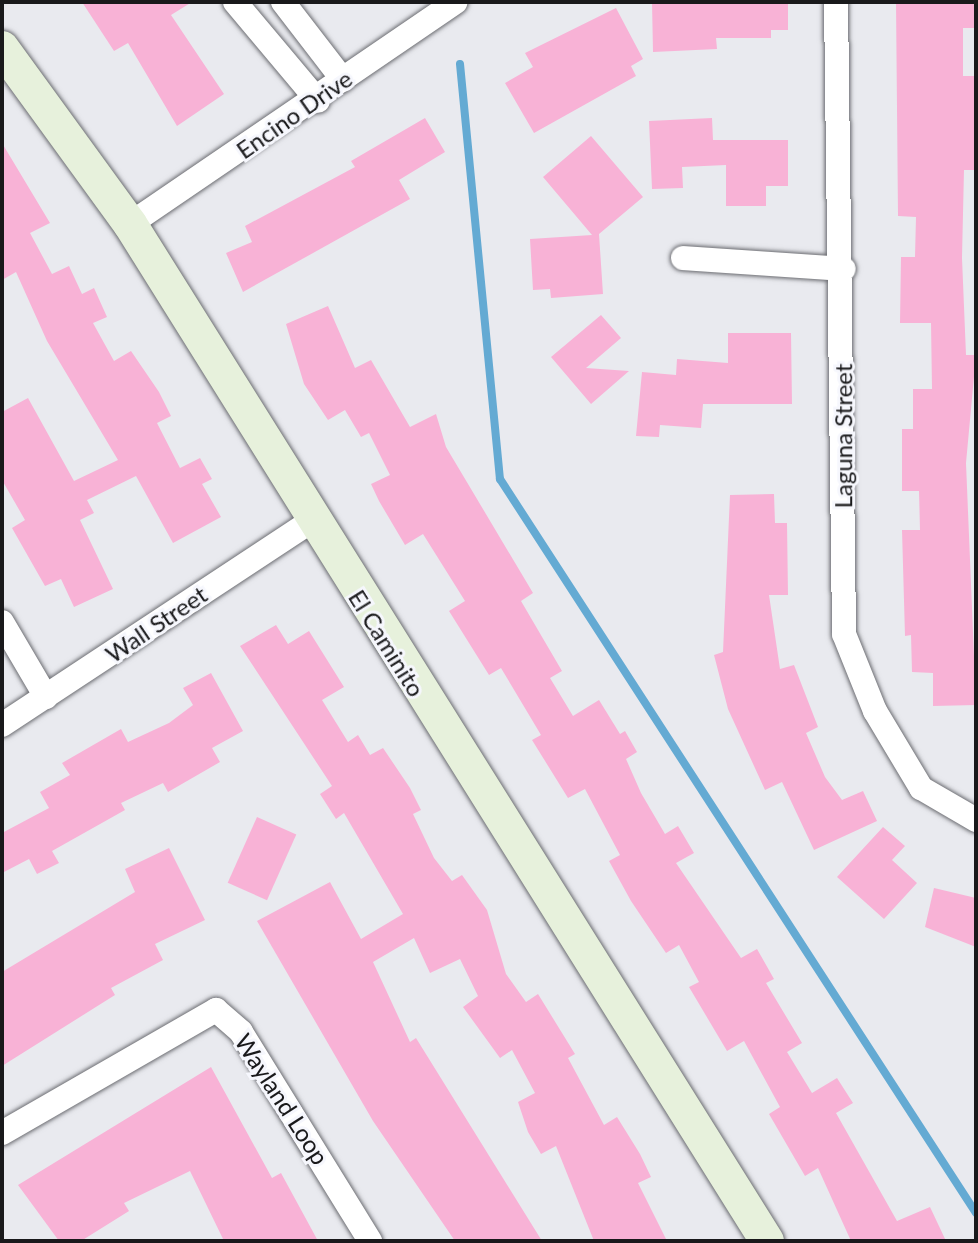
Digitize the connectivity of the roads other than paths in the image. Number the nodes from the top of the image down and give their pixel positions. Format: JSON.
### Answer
{"nodes":[{"id":1,"x":235,"y":2,"type":"edge"},
{"id":2,"x":283,"y":2,"type":"edge"},
{"id":3,"x":456,"y":2,"type":"edge"},
{"id":4,"x":836,"y":2,"type":"edge"},
{"id":5,"x":2,"y":48,"type":"edge"},
{"id":6,"x":343,"y":80,"type":"junction"},
{"id":7,"x":318,"y":101,"type":"junction"},
{"id":8,"x":130,"y":224,"type":"junction"},
{"id":9,"x":683,"y":258,"type":"dead end"},
{"id":10,"x":844,"y":269,"type":"junction"},
{"id":11,"x":310,"y":522,"type":"junction"},
{"id":12,"x":2,"y":622,"type":"edge"},
{"id":13,"x":46,"y":697,"type":"junction"},
{"id":14,"x":2,"y":725,"type":"edge"},
{"id":15,"x":976,"y":820,"type":"edge"},
{"id":16,"x":2,"y":1133,"type":"edge"},
{"id":17,"x":370,"y":1241,"type":"edge"},
{"id":18,"x":767,"y":1241,"type":"edge"}],
"edges":[{"from":1,"to":7,"type":"street"},
{"from":2,"to":6,"type":"street"},
{"from":3,"to":6,"type":"street","name":"Encino Drive"},
{"from":4,"to":10,"type":"street","name":"Laguna Street"},
{"from":5,"to":8,"type":"street","name":"El Caminito"},
{"from":6,"to":7,"type":"street","name":"Encino Drive"},
{"from":7,"to":8,"type":"street","name":"Encino Drive"},
{"from":8,"to":11,"type":"street","name":"El Caminito"},
{"from":9,"to":10,"type":"street"},
{"from":10,"to":15,"type":"street","name":"Laguna Street"},
{"from":11,"to":13,"type":"street","name":"Wall Street"},
{"from":11,"to":18,"type":"street","name":"El Caminito"},
{"from":12,"to":13,"type":"street"},
{"from":13,"to":14,"type":"street","name":"Wall Street"},
{"from":16,"to":17,"type":"street","name":"Wayland Loop"}]}
